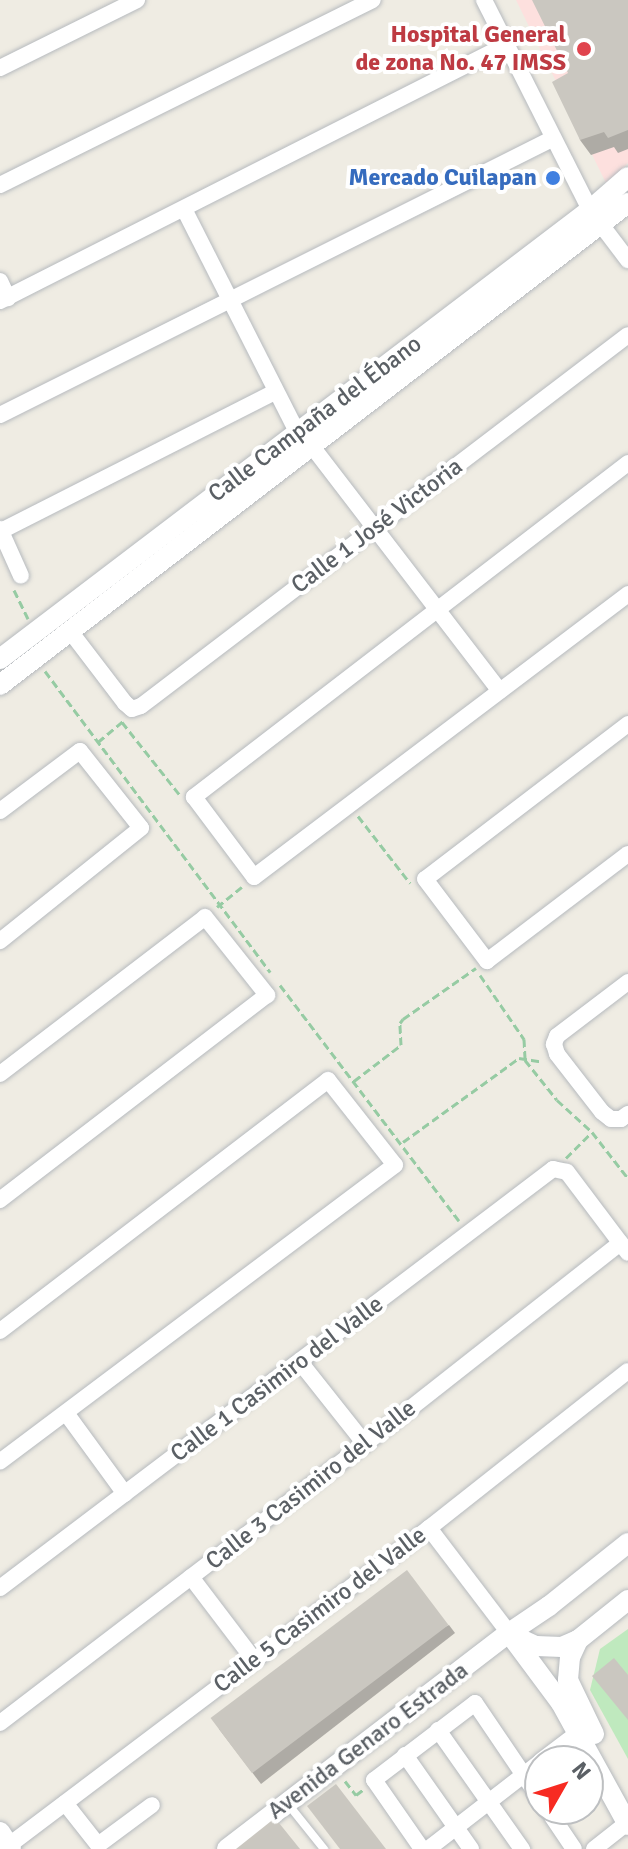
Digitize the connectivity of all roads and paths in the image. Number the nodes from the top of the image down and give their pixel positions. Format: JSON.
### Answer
{"nodes":[{"id":1,"x":137,"y":0,"type":"edge"},
{"id":2,"x":373,"y":0,"type":"edge"},
{"id":3,"x":484,"y":0,"type":"edge"},
{"id":4,"x":506,"y":45,"type":"junction"},
{"id":5,"x":0,"y":68,"type":"edge"},
{"id":6,"x":552,"y":139,"type":"junction"},
{"id":7,"x":628,"y":177,"type":"edge"},
{"id":8,"x":0,"y":185,"type":"edge"},
{"id":9,"x":628,"y":203,"type":"edge"},
{"id":10,"x":184,"y":209,"type":"junction"},
{"id":11,"x":595,"y":217,"type":"junction"},
{"id":12,"x":628,"y":260,"type":"edge"},
{"id":13,"x":0,"y":281,"type":"edge"},
{"id":14,"x":228,"y":299,"type":"junction"},
{"id":15,"x":4,"y":300,"type":"edge"},
{"id":16,"x":628,"y":335,"type":"edge"},
{"id":17,"x":275,"y":392,"type":"junction"},
{"id":18,"x":0,"y":415,"type":"edge"},
{"id":19,"x":304,"y":438,"type":"junction"},
{"id":20,"x":628,"y":463,"type":"edge"},
{"id":21,"x":375,"y":528,"type":"junction"},
{"id":22,"x":0,"y":530,"type":"edge"},
{"id":23,"x":177,"y":536,"type":"junction"},
{"id":24,"x":18,"y":583,"type":"joint"},
{"id":25,"x":628,"y":594,"type":"edge"},
{"id":26,"x":438,"y":610,"type":"junction"},
{"id":27,"x":70,"y":631,"type":"junction"},
{"id":28,"x":34,"y":633,"type":"junction"},
{"id":29,"x":35,"y":658,"type":"junction"},
{"id":30,"x":0,"y":659,"type":"edge"},
{"id":31,"x":0,"y":685,"type":"edge"},
{"id":32,"x":500,"y":691,"type":"junction"},
{"id":33,"x":126,"y":711,"type":"junction"},
{"id":34,"x":628,"y":724,"type":"edge"},
{"id":35,"x":98,"y":741,"type":"junction"},
{"id":36,"x":80,"y":752,"type":"junction"},
{"id":37,"x":194,"y":797,"type":"junction"},
{"id":38,"x":0,"y":811,"type":"edge"},
{"id":39,"x":628,"y":854,"type":"edge"},
{"id":40,"x":254,"y":877,"type":"junction"},
{"id":41,"x":218,"y":906,"type":"junction"},
{"id":42,"x":205,"y":917,"type":"junction"},
{"id":43,"x":0,"y":941,"type":"edge"},
{"id":44,"x":487,"y":961,"type":"junction"},
{"id":45,"x":628,"y":982,"type":"edge"},
{"id":46,"x":557,"y":1054,"type":"junction"},
{"id":47,"x":525,"y":1060,"type":"junction"},
{"id":48,"x":0,"y":1074,"type":"edge"},
{"id":49,"x":355,"y":1080,"type":"junction"},
{"id":50,"x":333,"y":1086,"type":"junction"},
{"id":51,"x":624,"y":1116,"type":"edge"},
{"id":52,"x":592,"y":1132,"type":"junction"},
{"id":53,"x":402,"y":1143,"type":"junction"},
{"id":54,"x":391,"y":1160,"type":"junction"},
{"id":55,"x":557,"y":1169,"type":"junction"},
{"id":56,"x":628,"y":1178,"type":"edge"},
{"id":57,"x":0,"y":1200,"type":"edge"},
{"id":58,"x":469,"y":1233,"type":"junction"},
{"id":59,"x":624,"y":1248,"type":"edge"},
{"id":60,"x":0,"y":1331,"type":"edge"},
{"id":61,"x":300,"y":1362,"type":"junction"},
{"id":62,"x":628,"y":1371,"type":"edge"},
{"id":63,"x":66,"y":1413,"type":"junction"},
{"id":64,"x":365,"y":1444,"type":"junction"},
{"id":65,"x":0,"y":1462,"type":"edge"},
{"id":66,"x":125,"y":1494,"type":"junction"},
{"id":67,"x":429,"y":1528,"type":"junction"},
{"id":68,"x":628,"y":1543,"type":"edge"},
{"id":69,"x":191,"y":1577,"type":"junction"},
{"id":70,"x":0,"y":1588,"type":"edge"},
{"id":71,"x":628,"y":1600,"type":"edge"},
{"id":72,"x":509,"y":1633,"type":"junction"},
{"id":73,"x":578,"y":1640,"type":"junction"},
{"id":74,"x":254,"y":1660,"type":"junction"},
{"id":75,"x":0,"y":1723,"type":"edge"},
{"id":76,"x":438,"y":1730,"type":"junction"},
{"id":77,"x":578,"y":1733,"type":"junction"},
{"id":78,"x":563,"y":1745,"type":"edge"},
{"id":79,"x":405,"y":1755,"type":"junction"},
{"id":80,"x":335,"y":1768,"type":"junction"},
{"id":81,"x":523,"y":1775,"type":"joint"},
{"id":82,"x":374,"y":1780,"type":"junction"},
{"id":83,"x":628,"y":1797,"type":"edge"},
{"id":84,"x":488,"y":1801,"type":"junction"},
{"id":85,"x":65,"y":1803,"type":"junction"},
{"id":86,"x":288,"y":1803,"type":"junction"},
{"id":87,"x":152,"y":1805,"type":"dead end"},
{"id":88,"x":628,"y":1824,"type":"edge"},
{"id":89,"x":558,"y":1825,"type":"edge"},
{"id":90,"x":455,"y":1827,"type":"junction"},
{"id":91,"x":6,"y":1844,"type":"edge"},
{"id":92,"x":227,"y":1849,"type":"edge"},
{"id":93,"x":324,"y":1849,"type":"edge"},
{"id":94,"x":422,"y":1849,"type":"edge"},
{"id":95,"x":428,"y":1849,"type":"edge"},
{"id":96,"x":471,"y":1849,"type":"edge"},
{"id":97,"x":522,"y":1849,"type":"edge"},
{"id":98,"x":574,"y":1849,"type":"edge"},
{"id":99,"x":594,"y":1849,"type":"edge"}],
"edges":[{"from":1,"to":5,"type":"street"},
{"from":2,"to":8,"type":"street"},
{"from":3,"to":4,"type":"street"},
{"from":4,"to":6,"type":"street"},
{"from":4,"to":10,"type":"street"},
{"from":6,"to":11,"type":"street"},
{"from":6,"to":14,"type":"street"},
{"from":7,"to":11,"type":"street","name":"Calle Campaña del Ébano"},
{"from":9,"to":11,"type":"street","name":"Calle Campaña del Ébano"},
{"from":10,"to":14,"type":"street"},
{"from":10,"to":15,"type":"street"},
{"from":11,"to":12,"type":"street"},
{"from":11,"to":19,"type":"street","name":"Calle Campaña del Ébano"},
{"from":13,"to":15,"type":"street"},
{"from":14,"to":17,"type":"street"},
{"from":14,"to":18,"type":"street"},
{"from":16,"to":21,"type":"street","name":"Calle 1 José Victoria"},
{"from":17,"to":19,"type":"street"},
{"from":17,"to":22,"type":"street"},
{"from":19,"to":21,"type":"street"},
{"from":19,"to":23,"type":"street","name":"Calle Campaña del Ébano"},
{"from":20,"to":26,"type":"street"},
{"from":21,"to":26,"type":"street"},
{"from":21,"to":33,"type":"street","name":"Calle 1 José Victoria"},
{"from":22,"to":24,"type":"street"},
{"from":23,"to":27,"type":"street","name":"Calle Campaña del Ébano"},
{"from":23,"to":28,"type":"street","name":"Calle Campaña del Ébano"},
{"from":24,"to":28,"type":"path"},
{"from":25,"to":32,"type":"street"},
{"from":26,"to":32,"type":"street"},
{"from":26,"to":37,"type":"street"},
{"from":27,"to":29,"type":"street","name":"Calle Campaña del Ébano"},
{"from":27,"to":33,"type":"street"},
{"from":28,"to":30,"type":"street","name":"Calle Campaña del Ébano"},
{"from":29,"to":31,"type":"street","name":"Calle Campaña del Ébano"},
{"from":29,"to":35,"type":"path"},
{"from":32,"to":40,"type":"street"},
{"from":33,"to":35,"type":"path"},
{"from":33,"to":37,"type":"path"},
{"from":34,"to":44,"type":"street"},
{"from":35,"to":36,"type":"path"},
{"from":35,"to":41,"type":"path"},
{"from":36,"to":38,"type":"street"},
{"from":36,"to":43,"type":"street"},
{"from":37,"to":40,"type":"street"},
{"from":39,"to":44,"type":"street"},
{"from":40,"to":41,"type":"path"},
{"from":41,"to":42,"type":"path"},
{"from":41,"to":49,"type":"path"},
{"from":42,"to":48,"type":"street"},
{"from":42,"to":57,"type":"street"},
{"from":44,"to":49,"type":"path"},
{"from":45,"to":46,"type":"street"},
{"from":46,"to":47,"type":"path"},
{"from":46,"to":51,"type":"street"},
{"from":47,"to":52,"type":"path"},
{"from":47,"to":53,"type":"path"},
{"from":49,"to":50,"type":"path"},
{"from":49,"to":53,"type":"path"},
{"from":50,"to":54,"type":"street"},
{"from":50,"to":60,"type":"street"},
{"from":52,"to":55,"type":"path"},
{"from":52,"to":56,"type":"path"},
{"from":53,"to":54,"type":"path"},
{"from":53,"to":58,"type":"path"},
{"from":54,"to":63,"type":"street"},
{"from":55,"to":58,"type":"street","name":"Calle 1 Casimiro del Valle"},
{"from":55,"to":59,"type":"street"},
{"from":58,"to":61,"type":"street","name":"Calle 1 Casimiro del Valle"},
{"from":59,"to":64,"type":"street","name":"Calle 3 Casimiro del Valle"},
{"from":61,"to":64,"type":"street"},
{"from":61,"to":66,"type":"street","name":"Calle 1 Casimiro del Valle"},
{"from":62,"to":67,"type":"street","name":"Calle 5 Casimiro del Valle"},
{"from":63,"to":65,"type":"street"},
{"from":63,"to":66,"type":"street"},
{"from":64,"to":69,"type":"street","name":"Calle 3 Casimiro del Valle"},
{"from":66,"to":70,"type":"street","name":"Calle 1 Casimiro del Valle"},
{"from":67,"to":72,"type":"street"},
{"from":67,"to":74,"type":"street","name":"Calle 5 Casimiro del Valle"},
{"from":68,"to":72,"type":"street","name":"Avenida Genaro Estrada"},
{"from":69,"to":74,"type":"street"},
{"from":69,"to":75,"type":"street","name":"Calle 3 Casimiro del Valle"},
{"from":71,"to":73,"type":"street"},
{"from":72,"to":73,"type":"street"},
{"from":72,"to":77,"type":"street"},
{"from":72,"to":80,"type":"street","name":"Avenida Genaro Estrada"},
{"from":73,"to":83,"type":"street"},
{"from":74,"to":85,"type":"street","name":"Calle 5 Casimiro del Valle"},
{"from":76,"to":79,"type":"street"},
{"from":76,"to":81,"type":"street"},
{"from":76,"to":84,"type":"street"},
{"from":77,"to":78,"type":"street"},
{"from":77,"to":88,"type":"street"},
{"from":79,"to":82,"type":"street"},
{"from":79,"to":90,"type":"street"},
{"from":80,"to":82,"type":"path"},
{"from":80,"to":86,"type":"street","name":"Avenida Genaro Estrada"},
{"from":81,"to":84,"type":"street"},
{"from":82,"to":94,"type":"street"},
{"from":84,"to":90,"type":"street"},
{"from":84,"to":97,"type":"street"},
{"from":85,"to":87,"type":"street"},
{"from":85,"to":91,"type":"street","name":"Calle 5 Casimiro del Valle"},
{"from":86,"to":92,"type":"street","name":"Avenida Genaro Estrada"},
{"from":86,"to":93,"type":"lane"},
{"from":88,"to":99,"type":"street"},
{"from":89,"to":98,"type":"street"},
{"from":90,"to":95,"type":"street"},
{"from":90,"to":96,"type":"street"}]}
